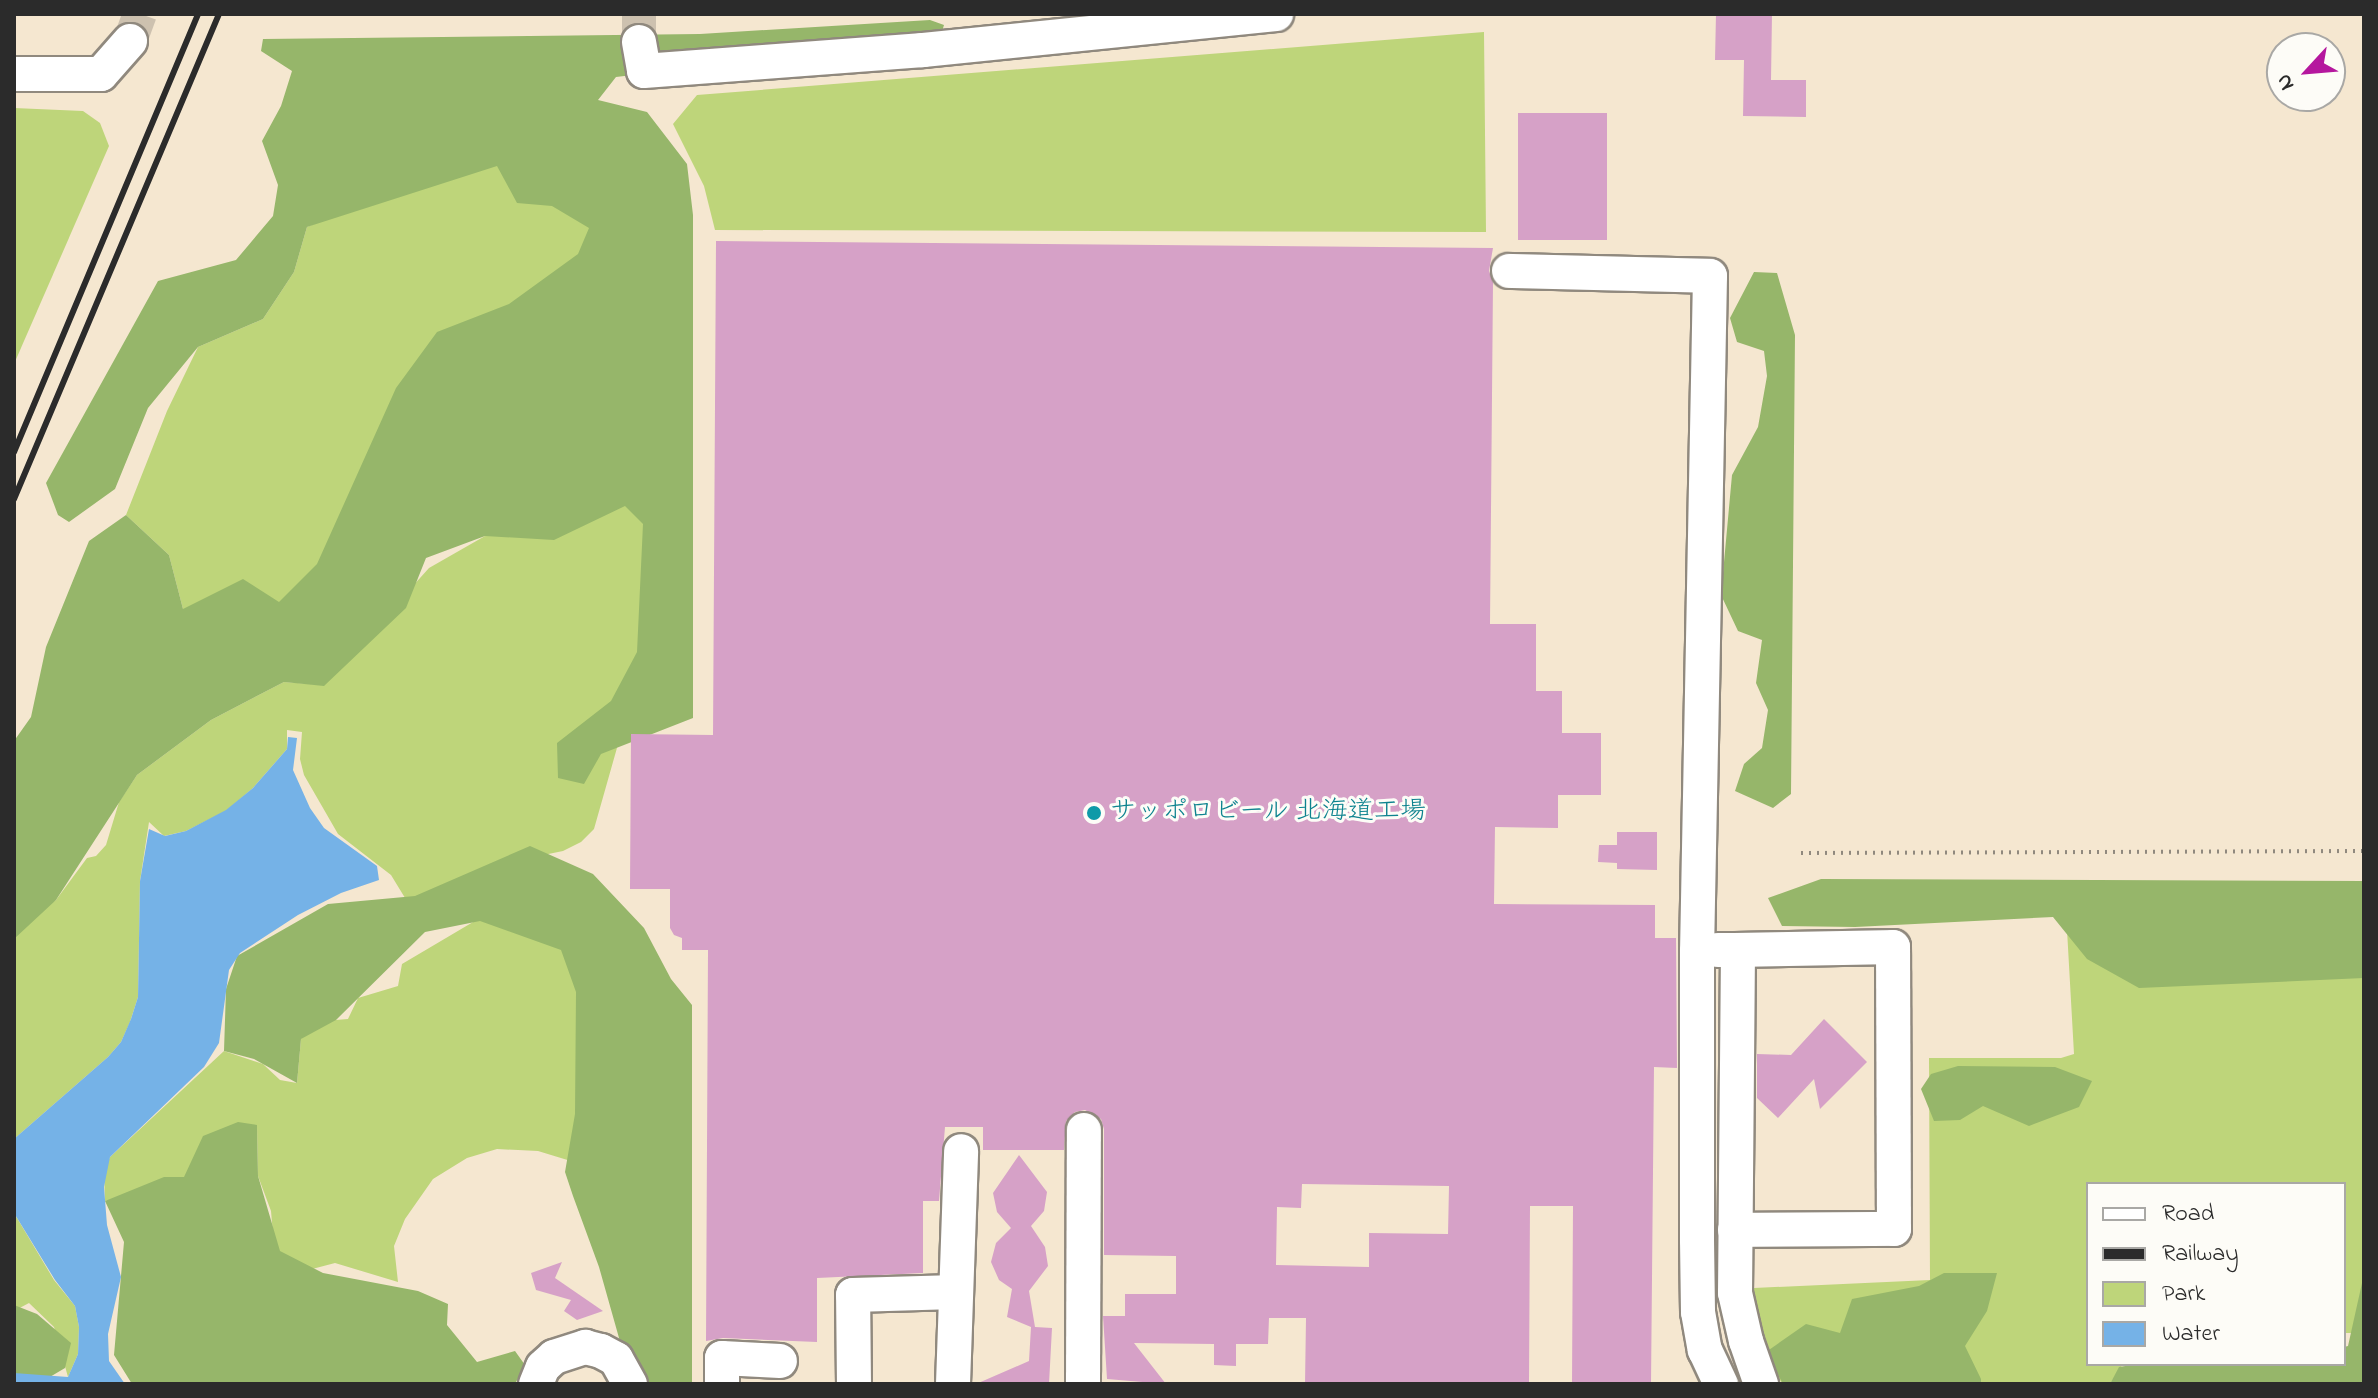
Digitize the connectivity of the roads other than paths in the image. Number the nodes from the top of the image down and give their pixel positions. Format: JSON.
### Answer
{"nodes":[{"id":1,"x":1276,"y":14,"type":"edge"},
{"id":2,"x":130,"y":41,"type":"tunnel mouth"},
{"id":3,"x":639,"y":42,"type":"tunnel mouth"},
{"id":4,"x":14,"y":74,"type":"edge"},
{"id":5,"x":1509,"y":271,"type":"dead end"},
{"id":6,"x":1738,"y":950,"type":"junction"},
{"id":7,"x":1697,"y":951,"type":"junction"},
{"id":8,"x":1084,"y":1130,"type":"dead end"},
{"id":9,"x":961,"y":1151,"type":"dead end"},
{"id":10,"x":1735,"y":1236,"type":"junction"},
{"id":11,"x":1697,"y":1240,"type":"junction"},
{"id":12,"x":956,"y":1292,"type":"junction"},
{"id":13,"x":780,"y":1361,"type":"dead end"},
{"id":14,"x":536,"y":1384,"type":"edge"},
{"id":15,"x":630,"y":1384,"type":"edge"},
{"id":16,"x":722,"y":1384,"type":"edge"},
{"id":17,"x":854,"y":1384,"type":"edge"},
{"id":18,"x":953,"y":1384,"type":"edge"},
{"id":19,"x":1083,"y":1384,"type":"edge"},
{"id":20,"x":1721,"y":1384,"type":"edge"},
{"id":21,"x":1761,"y":1384,"type":"edge"}],
"edges":[{"from":1,"to":3,"type":"street"},
{"from":2,"to":4,"type":"street"},
{"from":5,"to":7,"type":"street"},
{"from":6,"to":7,"type":"street"},
{"from":6,"to":10,"type":"street"},
{"from":6,"to":10,"type":"street"},
{"from":7,"to":11,"type":"street"},
{"from":8,"to":19,"type":"street"},
{"from":9,"to":12,"type":"street"},
{"from":10,"to":11,"type":"street"},
{"from":10,"to":21,"type":"street"},
{"from":11,"to":20,"type":"street"},
{"from":12,"to":17,"type":"street"},
{"from":12,"to":18,"type":"street"},
{"from":13,"to":16,"type":"street"},
{"from":14,"to":15,"type":"street"}]}
